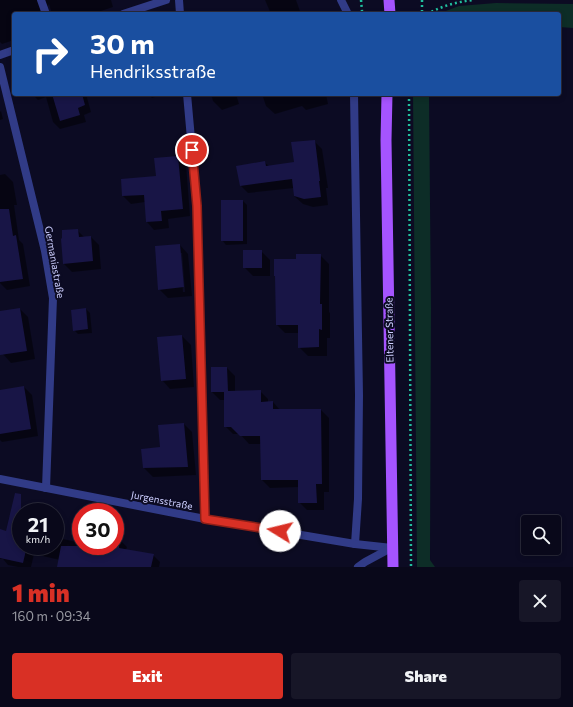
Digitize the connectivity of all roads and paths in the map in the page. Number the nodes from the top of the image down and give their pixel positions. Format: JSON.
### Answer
{"nodes":[{"id":1,"x":41,"y":0,"type":"edge"},
{"id":2,"x":166,"y":0,"type":"edge"},
{"id":3,"x":179,"y":0,"type":"edge"},
{"id":4,"x":341,"y":0,"type":"edge"},
{"id":5,"x":362,"y":0,"type":"edge"},
{"id":6,"x":389,"y":0,"type":"edge"},
{"id":7,"x":422,"y":0,"type":"edge"},
{"id":8,"x":473,"y":0,"type":"edge"},
{"id":9,"x":45,"y":12,"type":"edge"},
{"id":10,"x":129,"y":12,"type":"edge"},
{"id":11,"x":180,"y":12,"type":"edge"},
{"id":12,"x":347,"y":12,"type":"edge"},
{"id":13,"x":362,"y":12,"type":"edge"},
{"id":14,"x":390,"y":12,"type":"edge"},
{"id":15,"x":422,"y":12,"type":"edge"},
{"id":16,"x":431,"y":12,"type":"edge"},
{"id":17,"x":12,"y":51,"type":"edge"},
{"id":18,"x":0,"y":55,"type":"edge"},
{"id":19,"x":0,"y":67,"type":"edge"},
{"id":20,"x":187,"y":96,"type":"edge"},
{"id":21,"x":354,"y":96,"type":"edge"},
{"id":22,"x":387,"y":96,"type":"edge"},
{"id":23,"x":409,"y":96,"type":"edge"},
{"id":24,"x":0,"y":479,"type":"edge"},
{"id":25,"x":46,"y":488,"type":"junction"},
{"id":26,"x":205,"y":519,"type":"junction"},
{"id":27,"x":355,"y":544,"type":"junction"},
{"id":28,"x":392,"y":548,"type":"junction"},
{"id":29,"x":358,"y":567,"type":"edge"},
{"id":30,"x":393,"y":567,"type":"edge"},
{"id":31,"x":411,"y":567,"type":"edge"}],
"edges":[{"from":1,"to":9,"type":"street"},
{"from":2,"to":10,"type":"street"},
{"from":3,"to":11,"type":"street"},
{"from":4,"to":12,"type":"street"},
{"from":5,"to":13,"type":"path"},
{"from":6,"to":14,"type":"main road"},
{"from":7,"to":15,"type":"path"},
{"from":8,"to":16,"type":"path"},
{"from":17,"to":18,"type":"street"},
{"from":19,"to":25,"type":"street","name":"Germaniastraße"},
{"from":20,"to":26,"type":"street"},
{"from":21,"to":27,"type":"street"},
{"from":22,"to":28,"type":"main road","name":"Eltener Straße"},
{"from":23,"to":31,"type":"path"},
{"from":24,"to":25,"type":"street","name":"Jurgensstraße"},
{"from":25,"to":26,"type":"street","name":"Jurgensstraße"},
{"from":26,"to":27,"type":"street","name":"Jurgensstraße"},
{"from":27,"to":28,"type":"street","name":"Jurgensstraße"},
{"from":28,"to":29,"type":"street"},
{"from":28,"to":30,"type":"main road","name":"Eltener Straße"}]}
